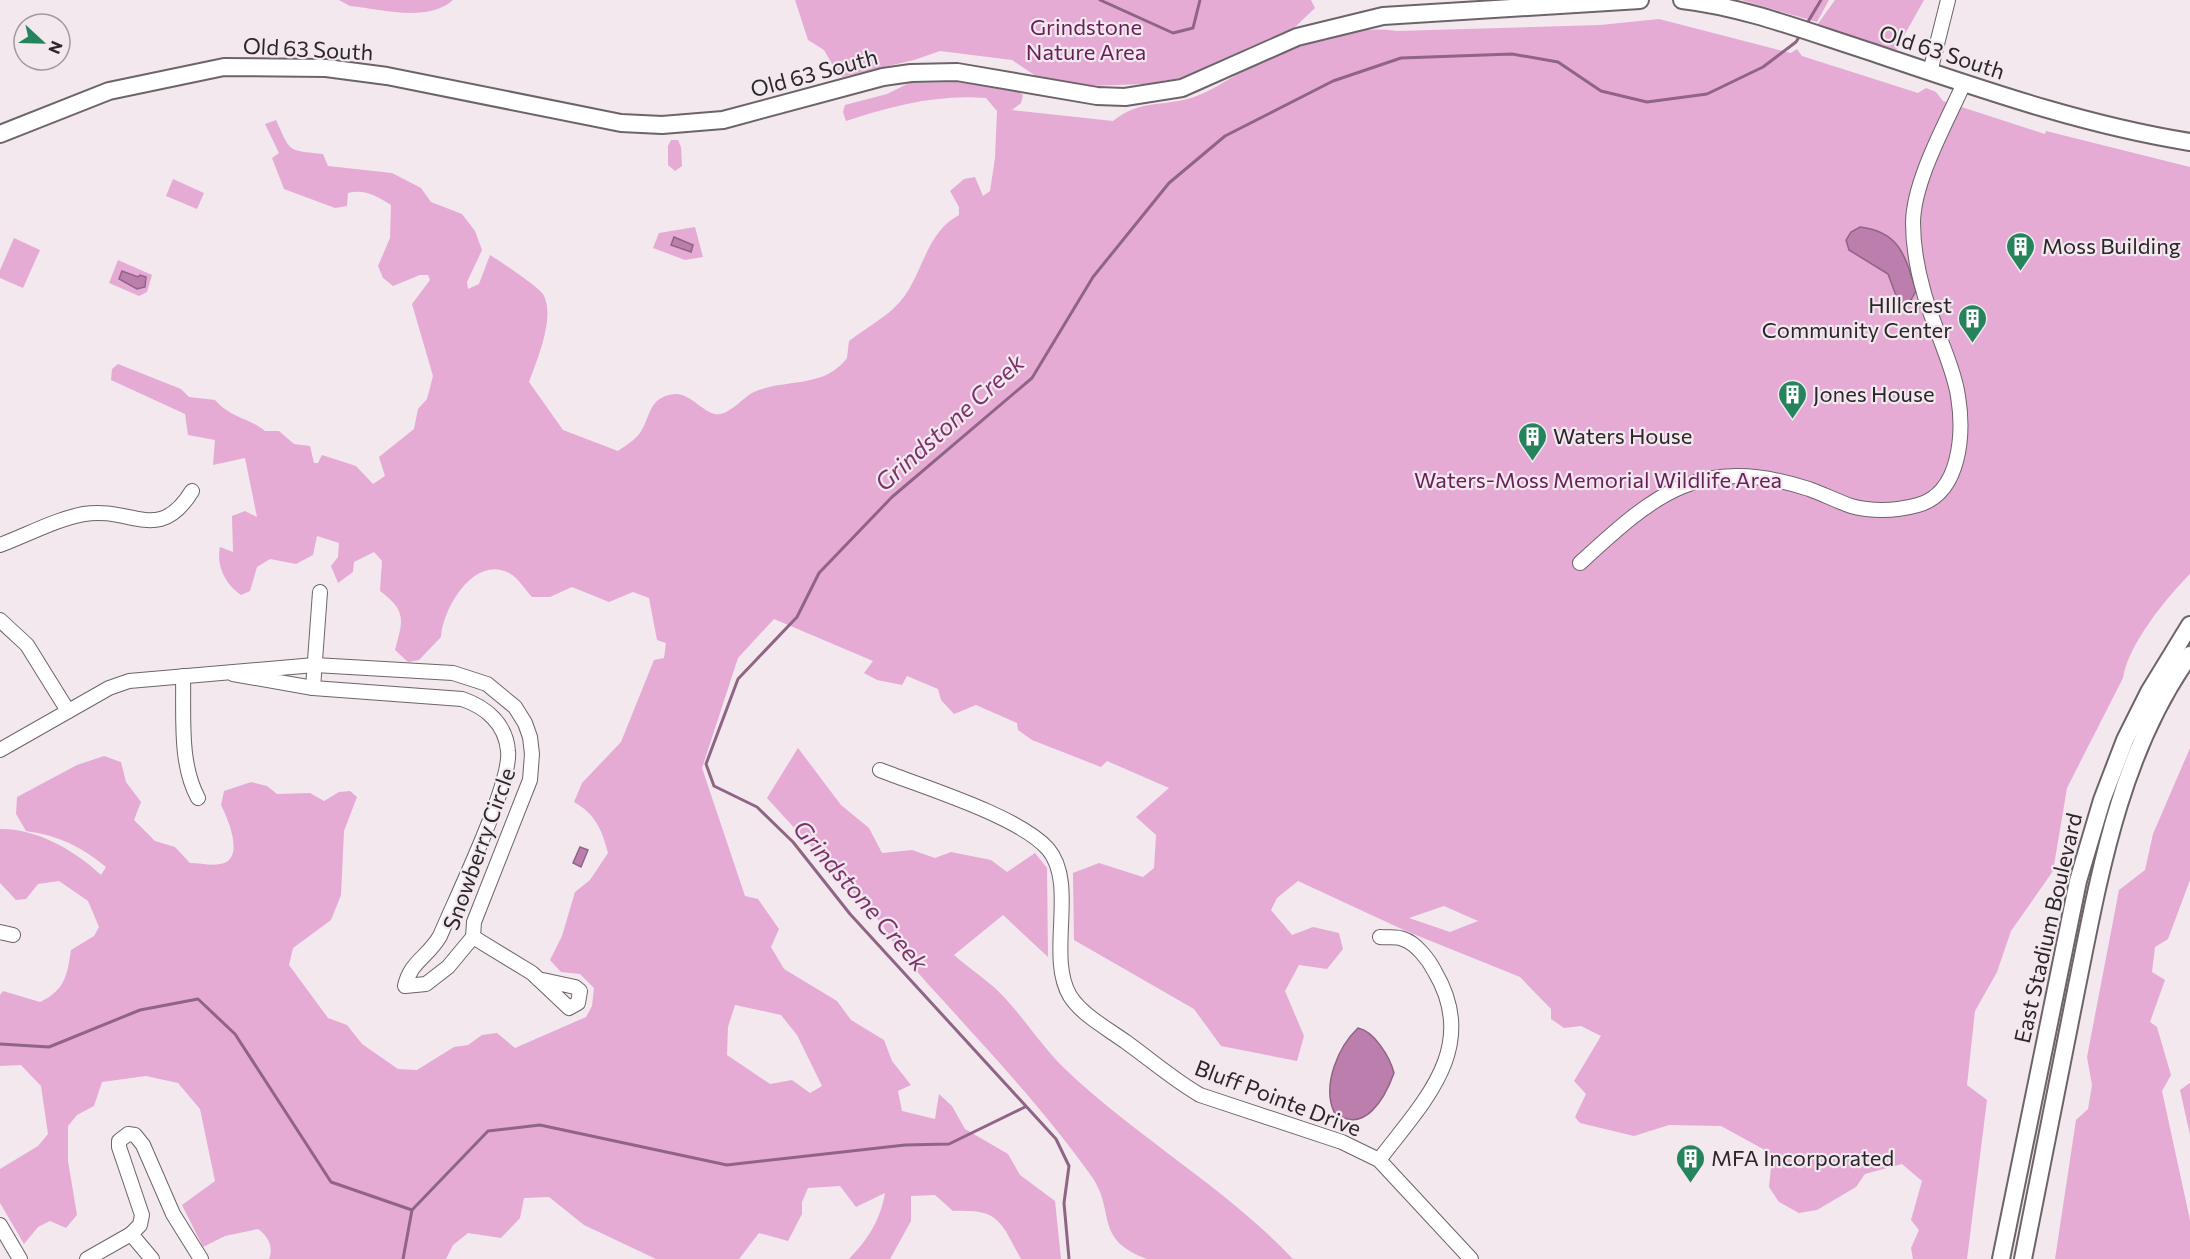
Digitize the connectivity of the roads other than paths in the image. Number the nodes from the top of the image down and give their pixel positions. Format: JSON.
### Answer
{"nodes":[{"id":1,"x":1640,"y":0,"type":"edge"},
{"id":2,"x":1682,"y":0,"type":"edge"},
{"id":3,"x":1948,"y":0,"type":"edge"},
{"id":4,"x":1930,"y":72,"type":"junction"},
{"id":5,"x":1964,"y":82,"type":"junction"},
{"id":6,"x":0,"y":134,"type":"edge"},
{"id":7,"x":2190,"y":142,"type":"edge"},
{"id":8,"x":192,"y":491,"type":"dead end"},
{"id":9,"x":0,"y":545,"type":"edge"},
{"id":10,"x":1580,"y":563,"type":"dead end"},
{"id":11,"x":320,"y":592,"type":"dead end"},
{"id":12,"x":0,"y":620,"type":"edge"},
{"id":13,"x":2190,"y":626,"type":"edge"},
{"id":14,"x":2190,"y":655,"type":"edge"},
{"id":15,"x":315,"y":665,"type":"junction"},
{"id":16,"x":233,"y":674,"type":"junction"},
{"id":17,"x":183,"y":676,"type":"junction"},
{"id":18,"x":313,"y":688,"type":"junction"},
{"id":19,"x":68,"y":711,"type":"junction"},
{"id":20,"x":0,"y":750,"type":"edge"},
{"id":21,"x":880,"y":770,"type":"dead end"},
{"id":22,"x":198,"y":798,"type":"dead end"},
{"id":23,"x":450,"y":913,"type":"junction"},
{"id":24,"x":474,"y":922,"type":"junction"},
{"id":25,"x":473,"y":937,"type":"junction"},
{"id":26,"x":1380,"y":937,"type":"dead end"},
{"id":27,"x":538,"y":979,"type":"dead end"},
{"id":28,"x":1378,"y":1160,"type":"junction"},
{"id":29,"x":0,"y":1226,"type":"edge"},
{"id":30,"x":131,"y":1234,"type":"junction"},
{"id":31,"x":20,"y":1259,"type":"edge"},
{"id":32,"x":87,"y":1259,"type":"edge"},
{"id":33,"x":152,"y":1259,"type":"edge"},
{"id":34,"x":201,"y":1259,"type":"edge"},
{"id":35,"x":1471,"y":1259,"type":"edge"},
{"id":36,"x":2001,"y":1259,"type":"edge"},
{"id":37,"x":2023,"y":1259,"type":"edge"}],
"edges":[{"from":1,"to":6,"type":"main road","name":"Old 63 South"},
{"from":2,"to":4,"type":"main road","name":"Old 63 South"},
{"from":3,"to":4,"type":"street"},
{"from":4,"to":5,"type":"main road","name":"Old 63 South"},
{"from":5,"to":7,"type":"main road","name":"Old 63 South"},
{"from":5,"to":10,"type":"street"},
{"from":8,"to":9,"type":"street"},
{"from":11,"to":15,"type":"street"},
{"from":12,"to":19,"type":"street"},
{"from":13,"to":36,"type":"main road","name":"East Stadium Boulevard"},
{"from":14,"to":37,"type":"main road","name":"East Stadium Boulevard"},
{"from":15,"to":16,"type":"street","name":"Snowberry Circle"},
{"from":15,"to":18,"type":"street"},
{"from":15,"to":24,"type":"street","name":"Snowberry Circle"},
{"from":16,"to":17,"type":"street"},
{"from":16,"to":18,"type":"street","name":"Snowberry Circle"},
{"from":17,"to":19,"type":"street"},
{"from":17,"to":22,"type":"street"},
{"from":18,"to":23,"type":"street","name":"Snowberry Circle"},
{"from":19,"to":20,"type":"street"},
{"from":21,"to":28,"type":"street","name":"Bluff Pointe Drive"},
{"from":23,"to":24,"type":"street"},
{"from":23,"to":25,"type":"street","name":"Snowberry Circle"},
{"from":24,"to":25,"type":"street","name":"Snowberry Circle"},
{"from":25,"to":27,"type":"street"},
{"from":26,"to":28,"type":"street"},
{"from":28,"to":35,"type":"street","name":"Bluff Pointe Drive"},
{"from":29,"to":31,"type":"street"},
{"from":30,"to":32,"type":"street"},
{"from":30,"to":33,"type":"street"},
{"from":30,"to":34,"type":"street"}]}
